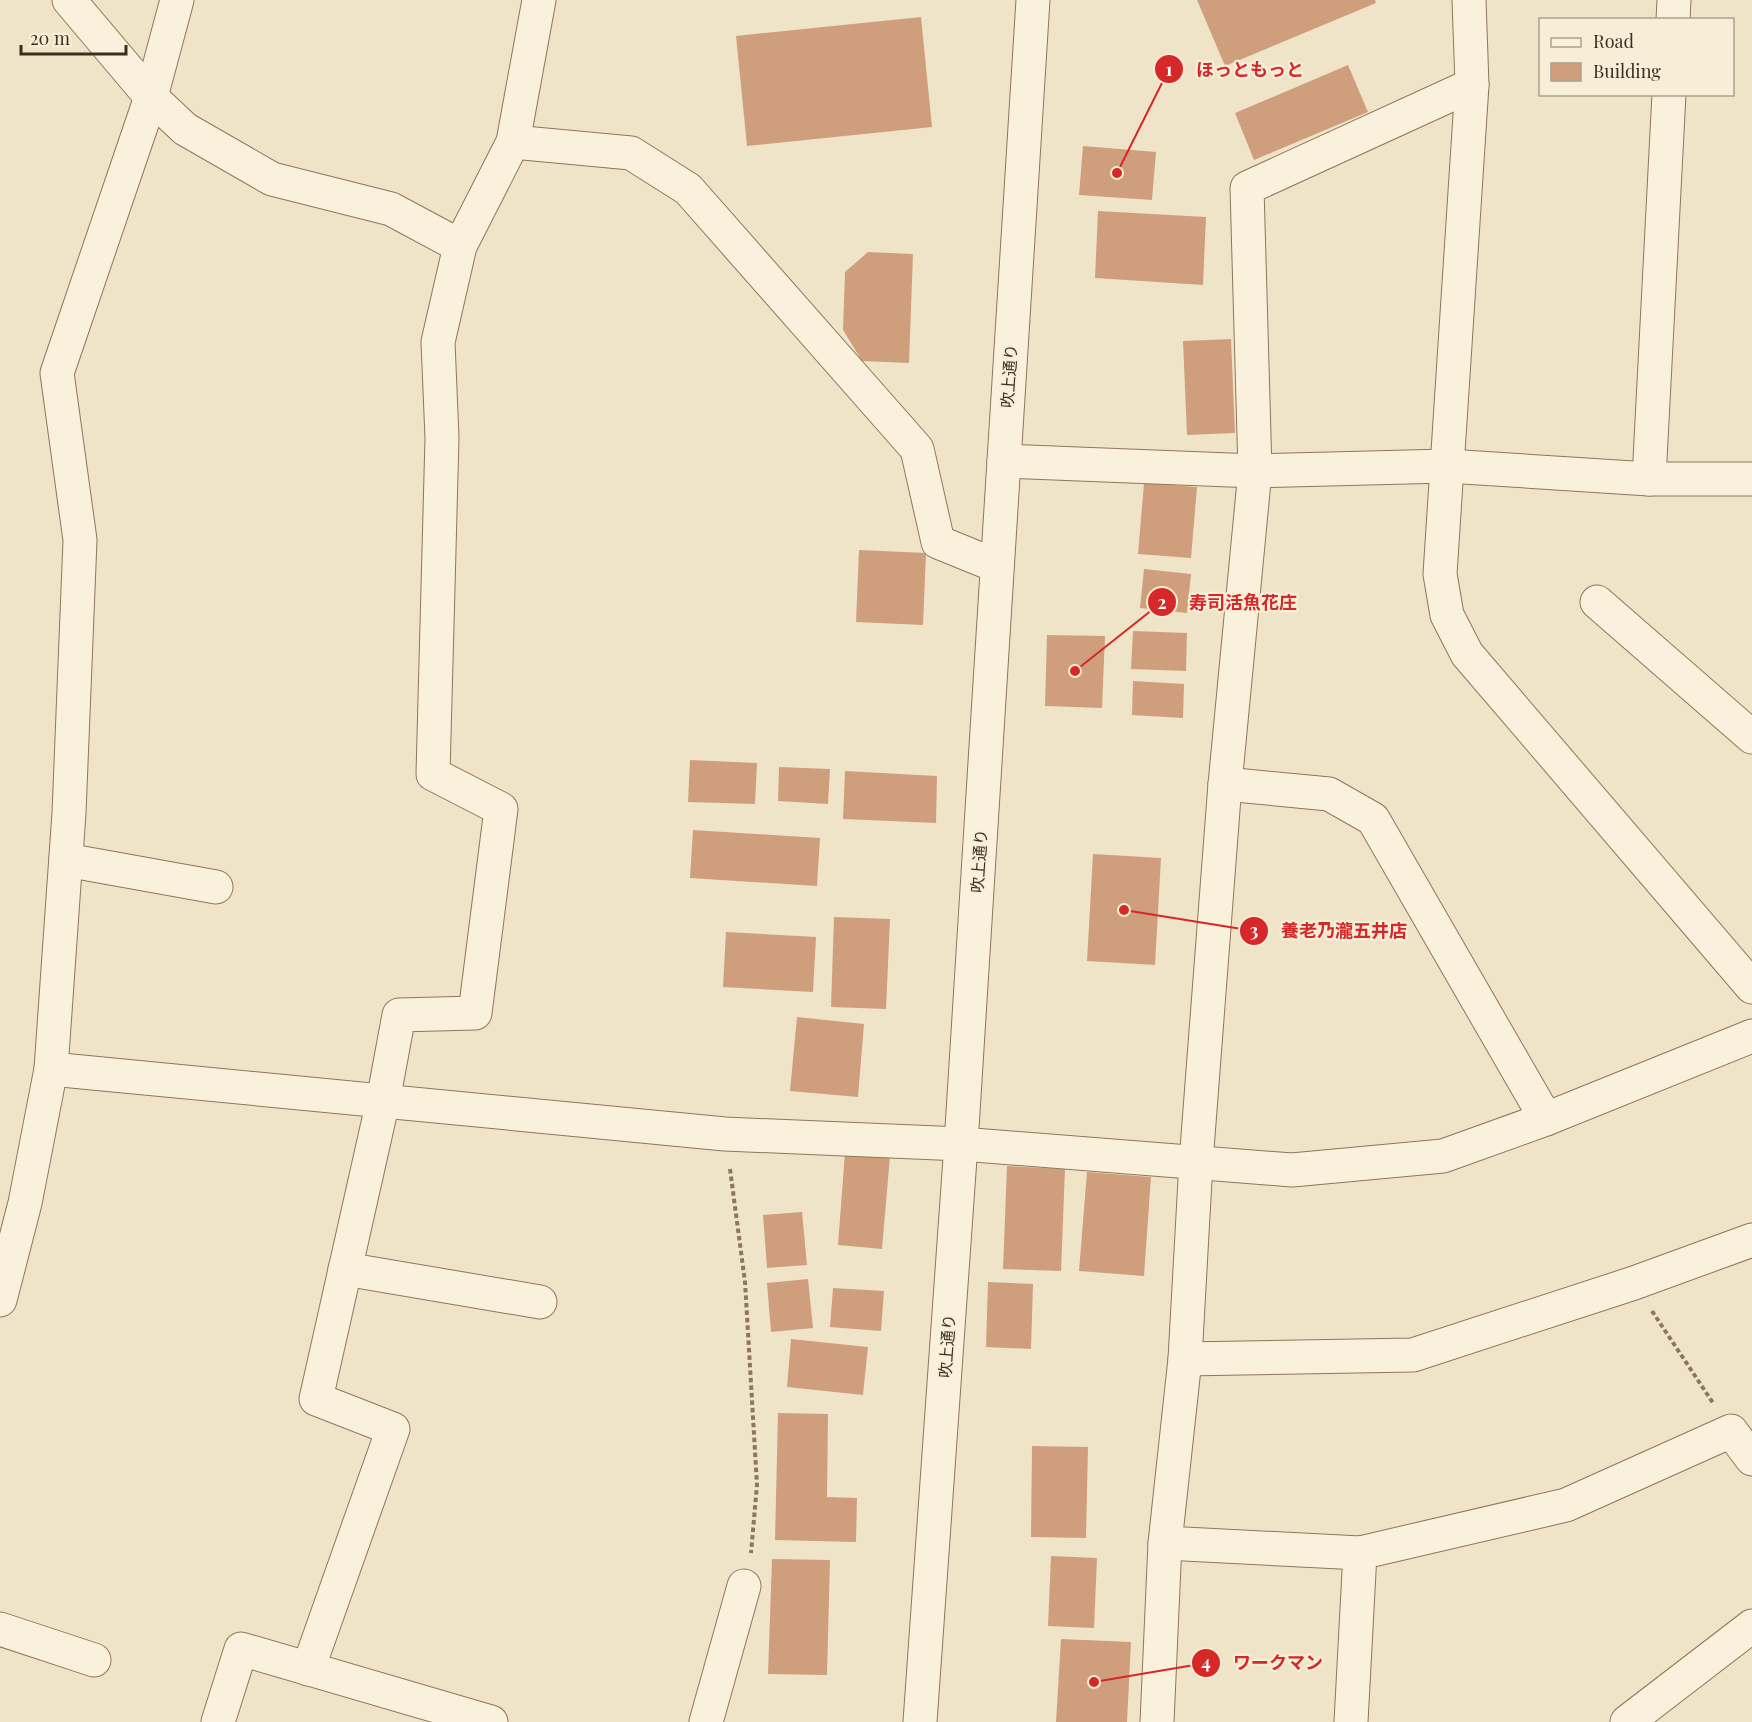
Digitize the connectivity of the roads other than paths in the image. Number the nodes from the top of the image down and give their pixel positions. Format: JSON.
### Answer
{"nodes":[{"id":1,"x":69,"y":0,"type":"edge"},
{"id":2,"x":177,"y":0,"type":"edge"},
{"id":3,"x":539,"y":0,"type":"edge"},
{"id":4,"x":1033,"y":0,"type":"edge"},
{"id":5,"x":1469,"y":0,"type":"edge"},
{"id":6,"x":1674,"y":0,"type":"edge"},
{"id":7,"x":1672,"y":18,"type":"edge"},
{"id":8,"x":1472,"y":86,"type":"junction"},
{"id":9,"x":1669,"y":96,"type":"edge"},
{"id":10,"x":151,"y":97,"type":"junction"},
{"id":11,"x":513,"y":142,"type":"junction"},
{"id":12,"x":460,"y":246,"type":"junction"},
{"id":13,"x":1004,"y":461,"type":"junction"},
{"id":14,"x":1447,"y":466,"type":"junction"},
{"id":15,"x":1255,"y":471,"type":"junction"},
{"id":16,"x":1648,"y":479,"type":"junction"},
{"id":17,"x":1752,"y":479,"type":"edge"},
{"id":18,"x":998,"y":566,"type":"junction"},
{"id":19,"x":1597,"y":602,"type":"dead end"},
{"id":20,"x":1752,"y":737,"type":"edge"},
{"id":21,"x":1225,"y":784,"type":"junction"},
{"id":22,"x":66,"y":860,"type":"junction"},
{"id":23,"x":216,"y":887,"type":"dead end"},
{"id":24,"x":1752,"y":987,"type":"edge"},
{"id":25,"x":1752,"y":1036,"type":"edge"},
{"id":26,"x":51,"y":1069,"type":"junction"},
{"id":27,"x":383,"y":1101,"type":"junction"},
{"id":28,"x":1546,"y":1119,"type":"junction"},
{"id":29,"x":961,"y":1144,"type":"junction"},
{"id":30,"x":1196,"y":1162,"type":"junction"},
{"id":31,"x":1752,"y":1240,"type":"edge"},
{"id":32,"x":345,"y":1269,"type":"junction"},
{"id":33,"x":0,"y":1300,"type":"edge"},
{"id":34,"x":540,"y":1302,"type":"dead end"},
{"id":35,"x":1185,"y":1359,"type":"junction"},
{"id":36,"x":1752,"y":1459,"type":"edge"},
{"id":37,"x":1165,"y":1543,"type":"junction"},
{"id":38,"x":1360,"y":1553,"type":"junction"},
{"id":39,"x":744,"y":1586,"type":"road end"},
{"id":40,"x":1752,"y":1626,"type":"edge"},
{"id":41,"x":0,"y":1629,"type":"edge"},
{"id":42,"x":94,"y":1660,"type":"dead end"},
{"id":43,"x":308,"y":1669,"type":"junction"},
{"id":44,"x":218,"y":1722,"type":"edge"},
{"id":45,"x":491,"y":1722,"type":"edge"},
{"id":46,"x":706,"y":1722,"type":"edge"},
{"id":47,"x":920,"y":1722,"type":"edge"},
{"id":48,"x":1157,"y":1722,"type":"edge"},
{"id":49,"x":1351,"y":1722,"type":"edge"},
{"id":50,"x":1627,"y":1722,"type":"edge"}],
"edges":[{"from":1,"to":10,"type":"street"},
{"from":2,"to":10,"type":"street"},
{"from":3,"to":11,"type":"street"},
{"from":4,"to":13,"type":"street","name":"吹上通り"},
{"from":5,"to":8,"type":"street"},
{"from":6,"to":7,"type":"street"},
{"from":8,"to":14,"type":"street"},
{"from":8,"to":15,"type":"street"},
{"from":9,"to":16,"type":"street"},
{"from":10,"to":12,"type":"street"},
{"from":10,"to":22,"type":"street"},
{"from":11,"to":12,"type":"street"},
{"from":11,"to":18,"type":"street"},
{"from":12,"to":27,"type":"street"},
{"from":13,"to":15,"type":"street"},
{"from":13,"to":18,"type":"street","name":"吹上通り"},
{"from":14,"to":15,"type":"street"},
{"from":14,"to":16,"type":"street"},
{"from":14,"to":24,"type":"street"},
{"from":15,"to":21,"type":"street"},
{"from":16,"to":17,"type":"street"},
{"from":18,"to":29,"type":"street","name":"吹上通り"},
{"from":19,"to":20,"type":"street"},
{"from":21,"to":28,"type":"street"},
{"from":21,"to":30,"type":"street"},
{"from":22,"to":23,"type":"street"},
{"from":22,"to":26,"type":"street"},
{"from":25,"to":28,"type":"street"},
{"from":26,"to":27,"type":"street"},
{"from":26,"to":33,"type":"street"},
{"from":27,"to":29,"type":"street"},
{"from":27,"to":32,"type":"street"},
{"from":28,"to":30,"type":"street"},
{"from":29,"to":30,"type":"street"},
{"from":29,"to":47,"type":"street","name":"吹上通り"},
{"from":30,"to":35,"type":"street"},
{"from":31,"to":35,"type":"street"},
{"from":32,"to":34,"type":"street"},
{"from":32,"to":43,"type":"street"},
{"from":35,"to":37,"type":"street"},
{"from":36,"to":38,"type":"street"},
{"from":37,"to":38,"type":"street"},
{"from":37,"to":48,"type":"street"},
{"from":38,"to":49,"type":"street"},
{"from":39,"to":46,"type":"street"},
{"from":40,"to":50,"type":"street"},
{"from":41,"to":42,"type":"street"},
{"from":43,"to":44,"type":"street"},
{"from":43,"to":45,"type":"street"}]}
